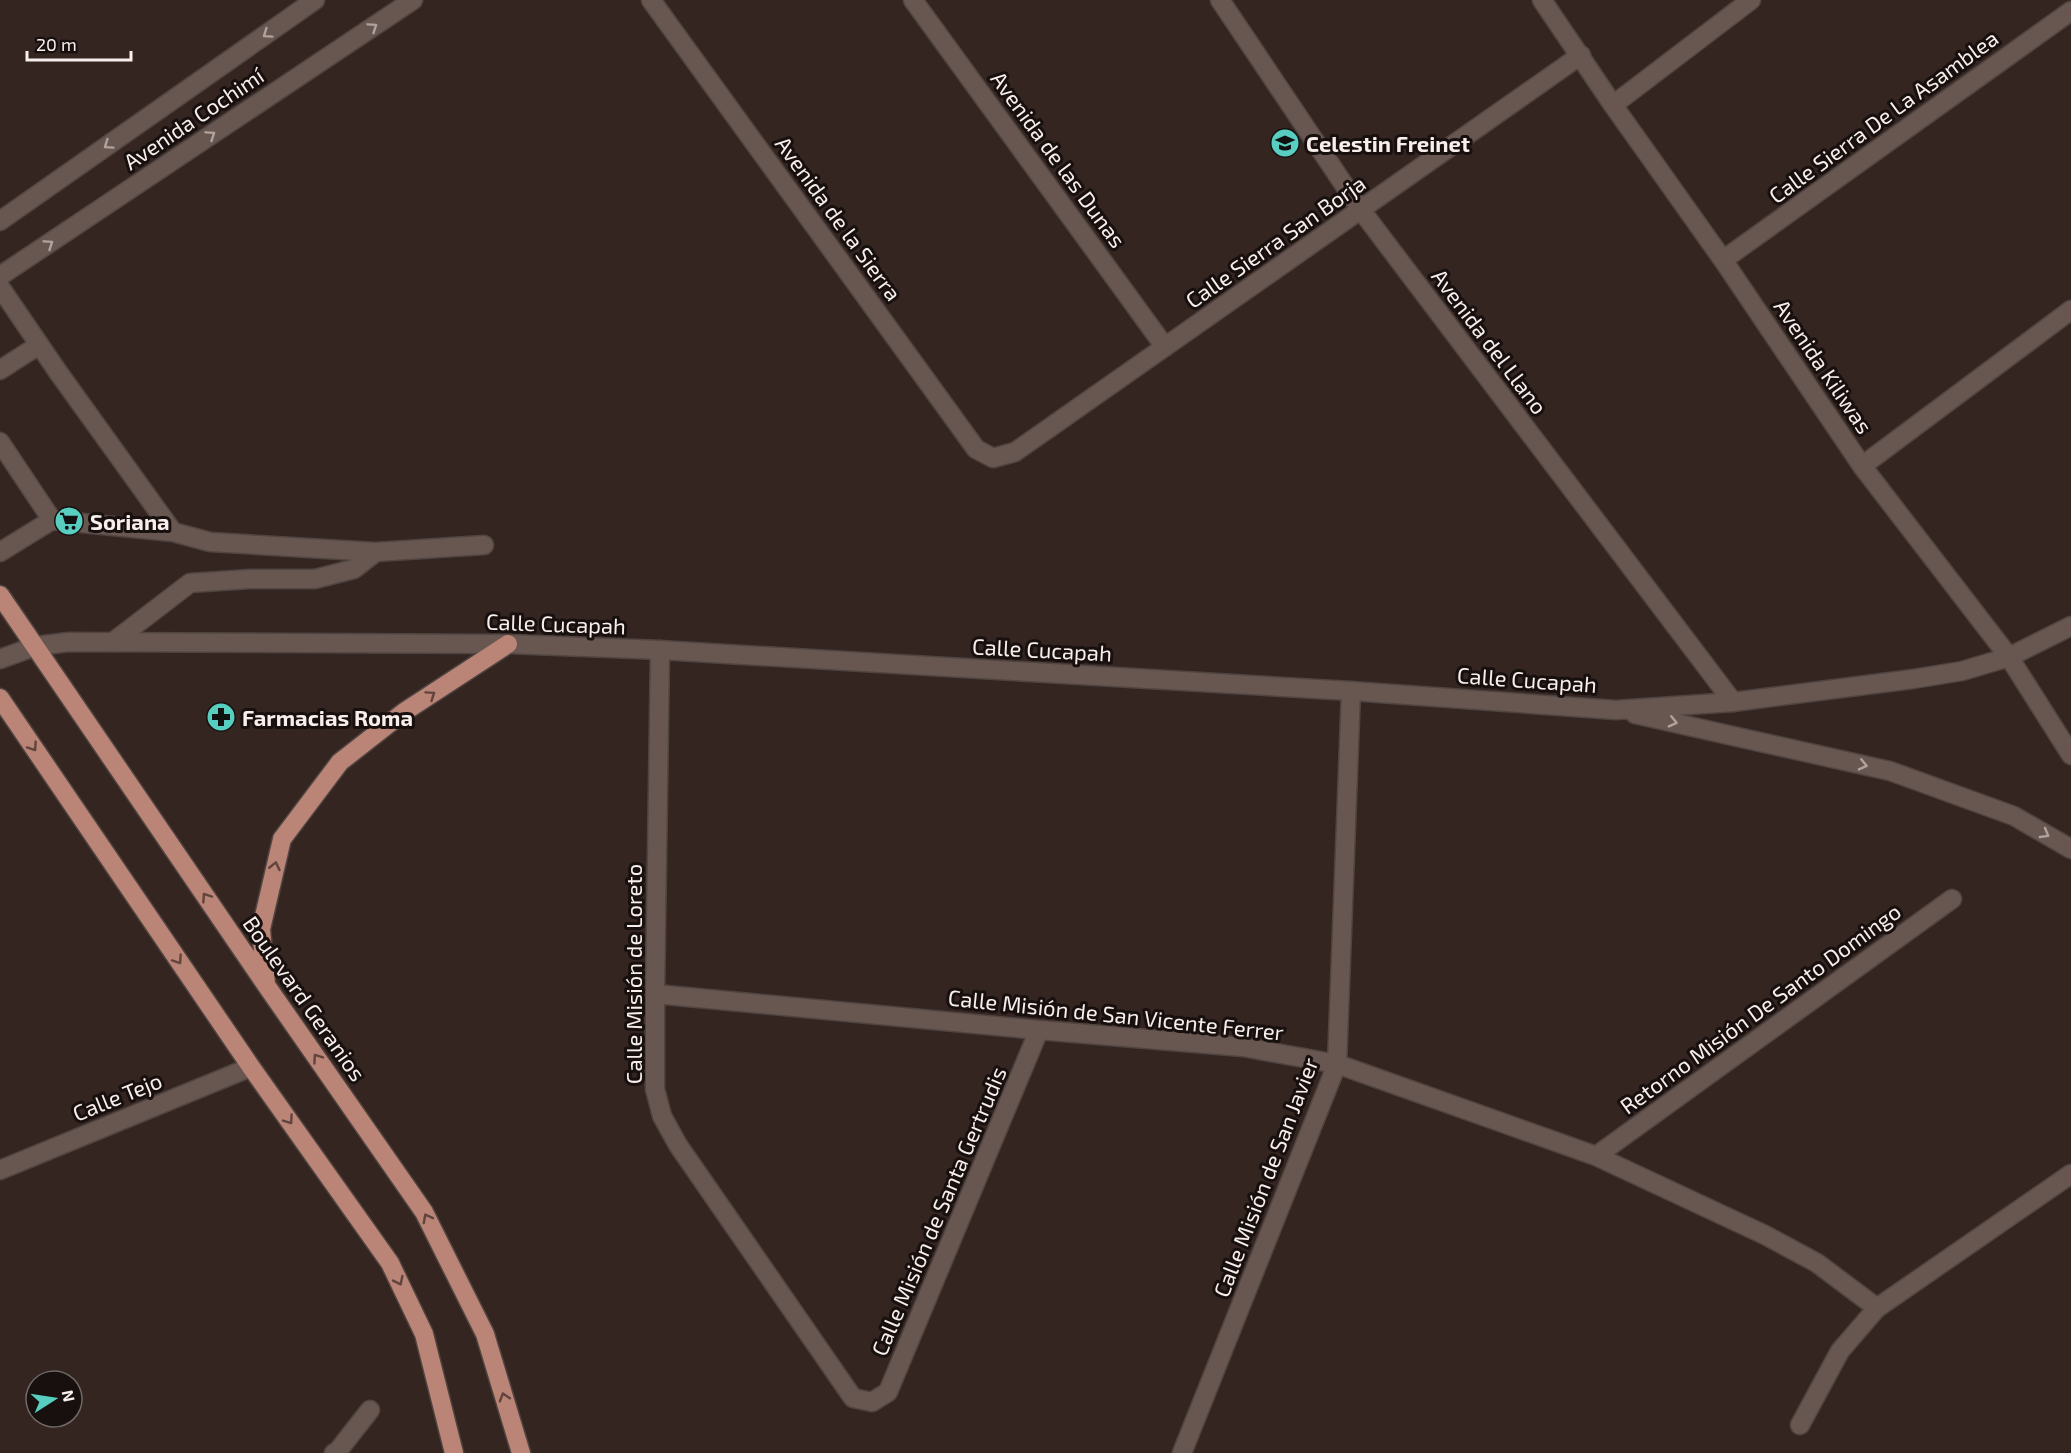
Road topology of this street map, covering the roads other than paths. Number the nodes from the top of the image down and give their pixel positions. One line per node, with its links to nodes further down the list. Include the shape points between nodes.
1 (315, 0): 12 (street, Avenida Cochimí, one-way to 12)
2 (412, 0): 14 (street, Avenida Cochimí, one-way to 2)
3 (651, 0): 21 (street, Avenida de la Sierra, via 976,448)
4 (913, 0): 18 (street, Avenida de las Dunas)
5 (1220, 0): 11 (street, Avenida del Llano)
6 (1542, 0): 9 (street, Avenida Kiliwas)
7 (1751, 0): 10 (street)
8 (2071, 11): 13 (street, Calle Sierra De La Asamblea)
9 (1581, 55): 10 (street, Avenida Kiliwas); 11 (street, Calle Sierra San Borja)
10 (1613, 105): 13 (street, Avenida Kiliwas)
11 (1361, 210): 18 (street, Calle Sierra San Borja); 38 (street, Avenida del Llano)
12 (0, 221)
13 (1723, 260): 22 (street, Avenida Kiliwas)
14 (0, 276)
15 (0, 287): 17 (street)
16 (2071, 309): 22 (street)
17 (39, 345): 19 (street); 24 (street)
18 (1166, 347): 21 (street, Calle Sierra San Borja, via 1015,452)
19 (0, 370)
20 (0, 442): 23 (street)
21 (993, 458)
22 (1862, 466): 34 (street, Avenida Kiliwas)
23 (52, 520): 24 (street); 26 (street)
24 (173, 532): 27 (street, via 210,542)
25 (484, 545): 27 (street)
26 (0, 552)
27 (376, 552): 30 (street, via 354,569 315,579 190,583)
28 (0, 595): 32 (main road, Boulevard Geranios)
29 (2071, 626): 34 (street, Calle Cucapah)
30 (113, 642): 31 (street, Calle Cucapah); 32 (street, Calle Cucapah)
31 (508, 644): 33 (street, Calle Cucapah); 43 (main road, one-way to 31, via 261,929 282,839 340,762 404,712)
32 (36, 646): 35 (street, Calle Cucapah); 43 (main road, Boulevard Geranios, one-way to 32)
33 (660, 650): 36 (street, Calle Cucapah); 44 (street, Calle Misión de Loreto)
34 (2009, 657): 38 (street, Calle Cucapah, via 1913,680); 40 (street, Avenida Kiliwas)
35 (0, 659)
36 (1351, 692): 39 (street, Calle Cucapah); 46 (street, Calle Misión de San Javier)
37 (0, 698): 47 (main road, one-way to 47)
38 (1733, 702): 39 (street, Calle Cucapah)
39 (1616, 710): 41 (street, one-way to 41, via 1890,771 2014,816)
40 (2071, 755)
41 (2071, 849)
42 (1952, 899): 48 (street, Retorno Misión De Santo Domingo)
43 (266, 986): 57 (main road, Boulevard Geranios, one-way to 43, via 484,1334 424,1212)
44 (655, 994): 45 (street, Calle Misión de San Vicente Ferrer); 52 (street, Calle Misión de Loreto, via 655,1089 662,1116 854,1398)
45 (1039, 1030): 46 (street, Calle Misión de San Vicente Ferrer, via 1243,1047); 52 (street, Calle Misión de Santa Gertrudis, via 888,1392)
46 (1336, 1064): 48 (street, Calle Misión de San Vicente Ferrer); 58 (street, Calle Misión de San Javier)
47 (251, 1066): 49 (street, Calle Tejo); 56 (main road, one-way to 56, via 390,1263 424,1334)
48 (1596, 1156): 51 (street, Calle Misión de San Vicente Ferrer, via 1817,1263)
49 (0, 1170)
50 (2071, 1174): 51 (street)
51 (1877, 1308): 54 (street, via 1840,1351)
52 (872, 1402)
53 (370, 1410): 55 (street)
54 (1800, 1425)
55 (334, 1453)
56 (454, 1453)
57 (521, 1453)
58 (1182, 1453)

